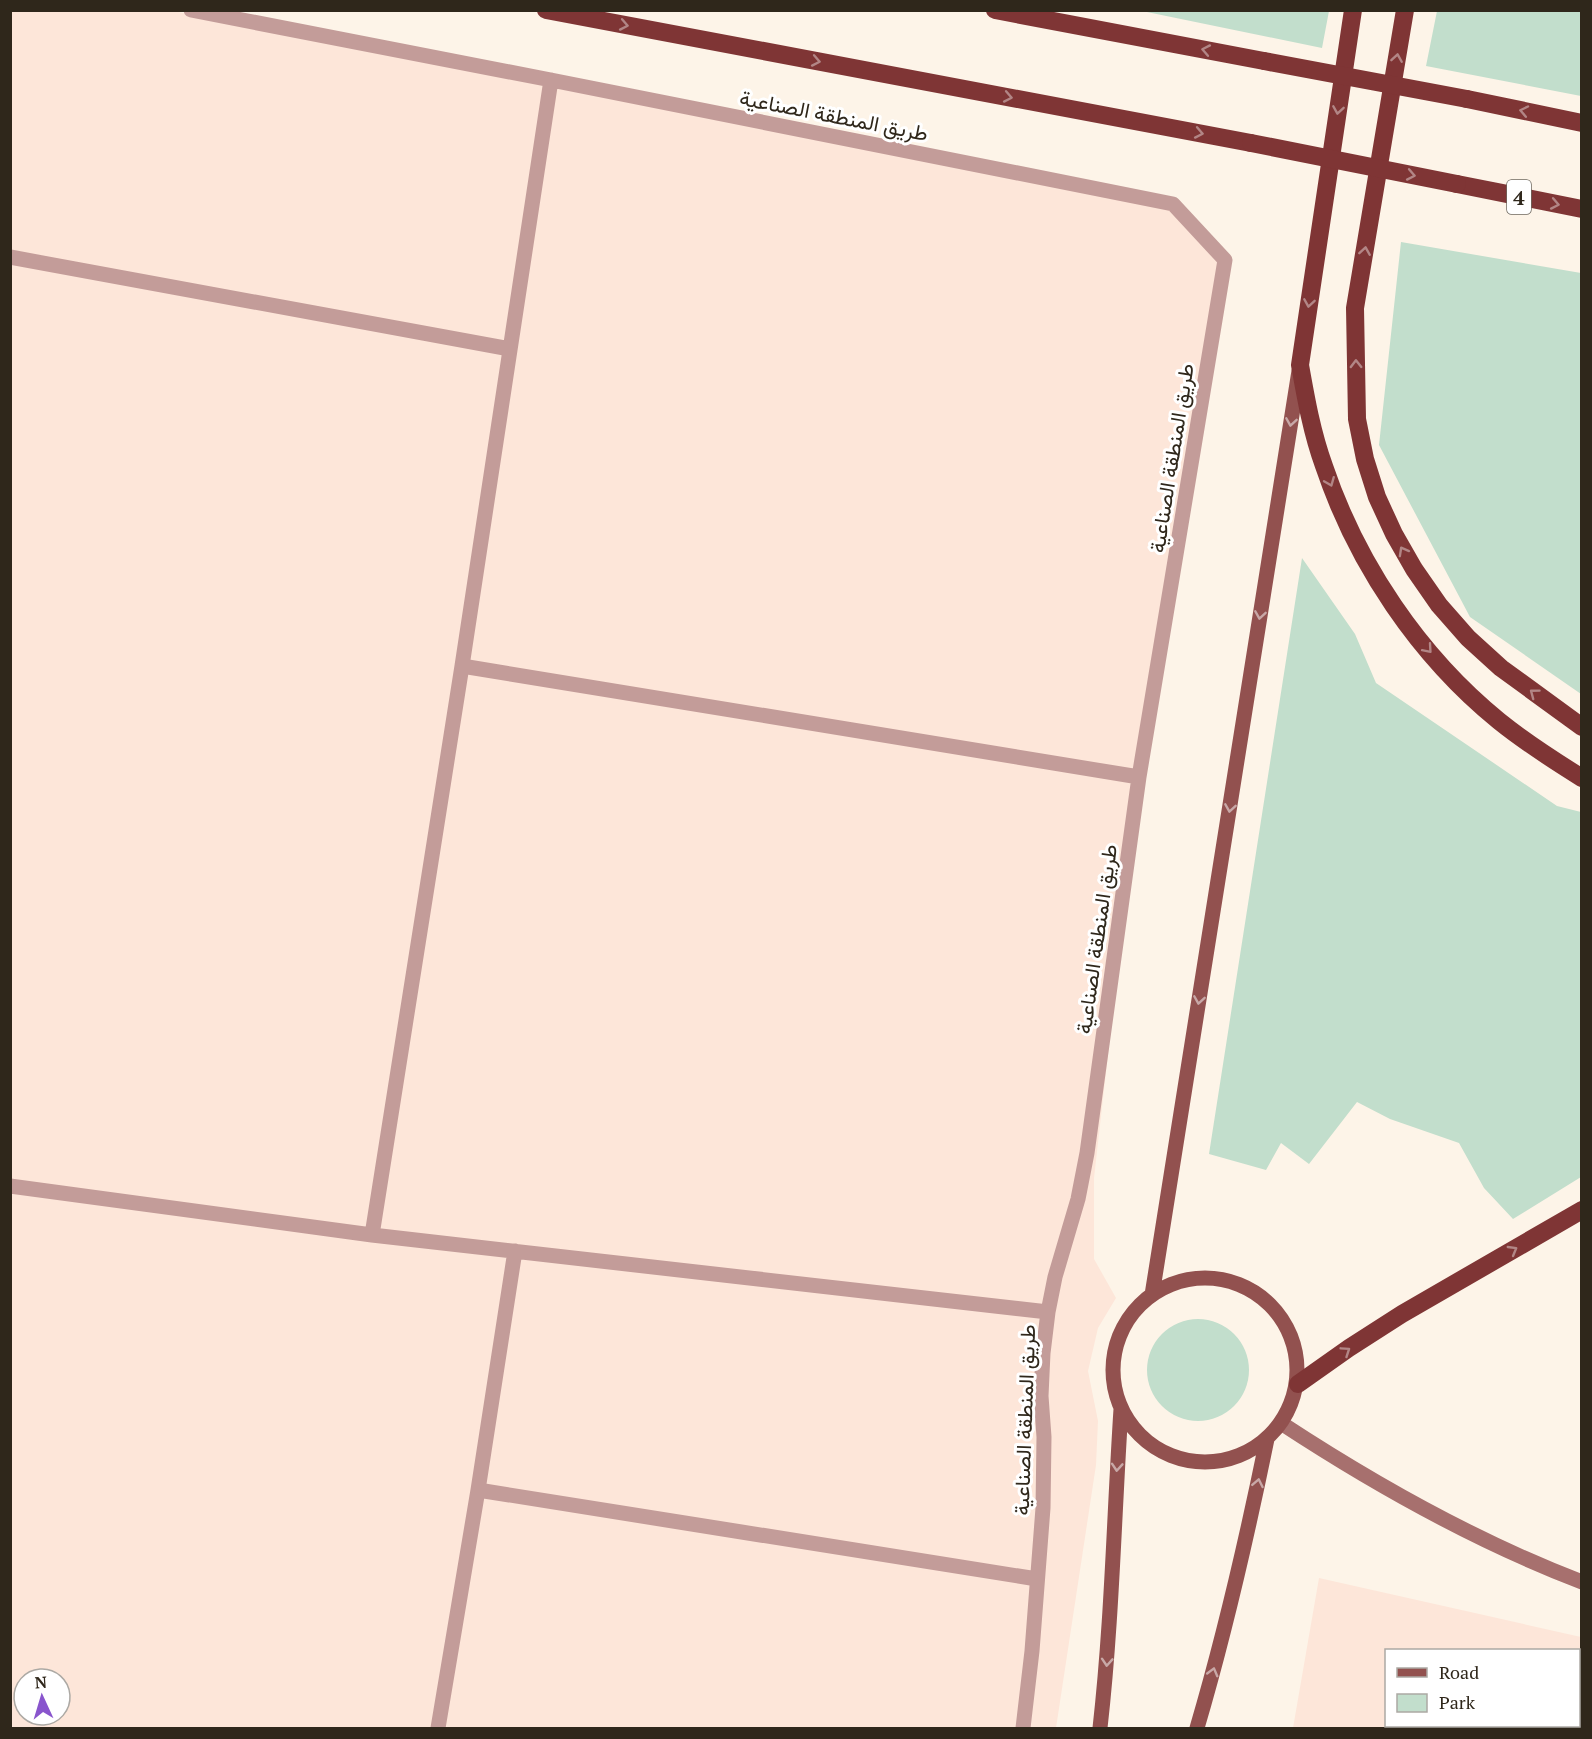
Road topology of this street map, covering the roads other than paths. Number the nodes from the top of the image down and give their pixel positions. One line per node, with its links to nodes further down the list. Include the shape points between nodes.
1 (191, 10): 6 (street, طريق المنطقة الصناعية)
2 (546, 10): 8 (highway, 4, one-way to 8, bridge)
3 (995, 10): 7 (highway, one-way to 3, bridge)
4 (1353, 10): 11 (highway, one-way to 11)
5 (1405, 10): 13 (highway, one-way to 5, via 1501,668 1439,605 1394,534 1365,459 1357,419 1355,308)
6 (551, 80): 10 (street); 14 (street, طريق المنطقة الصناعية, via 1173,204 1224,260)
7 (1581, 123)
8 (1581, 209)
9 (10, 257): 10 (street)
10 (510, 349): 12 (street)
11 (1300, 365): 15 (highway, one-way to 15, via 1309,416 1343,515 1394,606 1460,686 1499,721); 20 (main road, one-way to 20)
12 (462, 666): 14 (street); 18 (street)
13 (1581, 727)
14 (1139, 777): 21 (street, طريق المنطقة الصناعية, via 1087,1153)
15 (1581, 778)
16 (10, 1186): 18 (street)
17 (1581, 1209): 22 (highway, one-way to 17, via 1402,1314)
18 (372, 1234): 19 (street)
19 (515, 1251): 21 (street); 26 (street)
20 (1152, 1294): 22 (main road, via 1171,1284 1214,1278 1254,1292 1284,1322 1298,1362); 23 (main road, via 1136,1308 1116,1346 1114,1389)
21 (1048, 1312): 27 (street, طريق المنطقة الصناعية, via 1042,1364 1043,1508)
22 (1298, 1384): 24 (main road)
23 (1121, 1409): 25 (main road, via 1132,1428 1148,1442 1187,1461 1229,1459 1249,1452); 31 (main road, one-way to 31, via 1112,1594)
24 (1281, 1423): 25 (main road); 28 (street, via 1465,1532)
25 (1267, 1439): 32 (main road, one-way to 25, via 1227,1623)
26 (478, 1490): 27 (street); 29 (street)
27 (1037, 1579): 30 (street, طريق المنطقة الصناعية)
28 (1581, 1582)
29 (438, 1728)
30 (1023, 1728)
31 (1100, 1728)
32 (1197, 1728)

